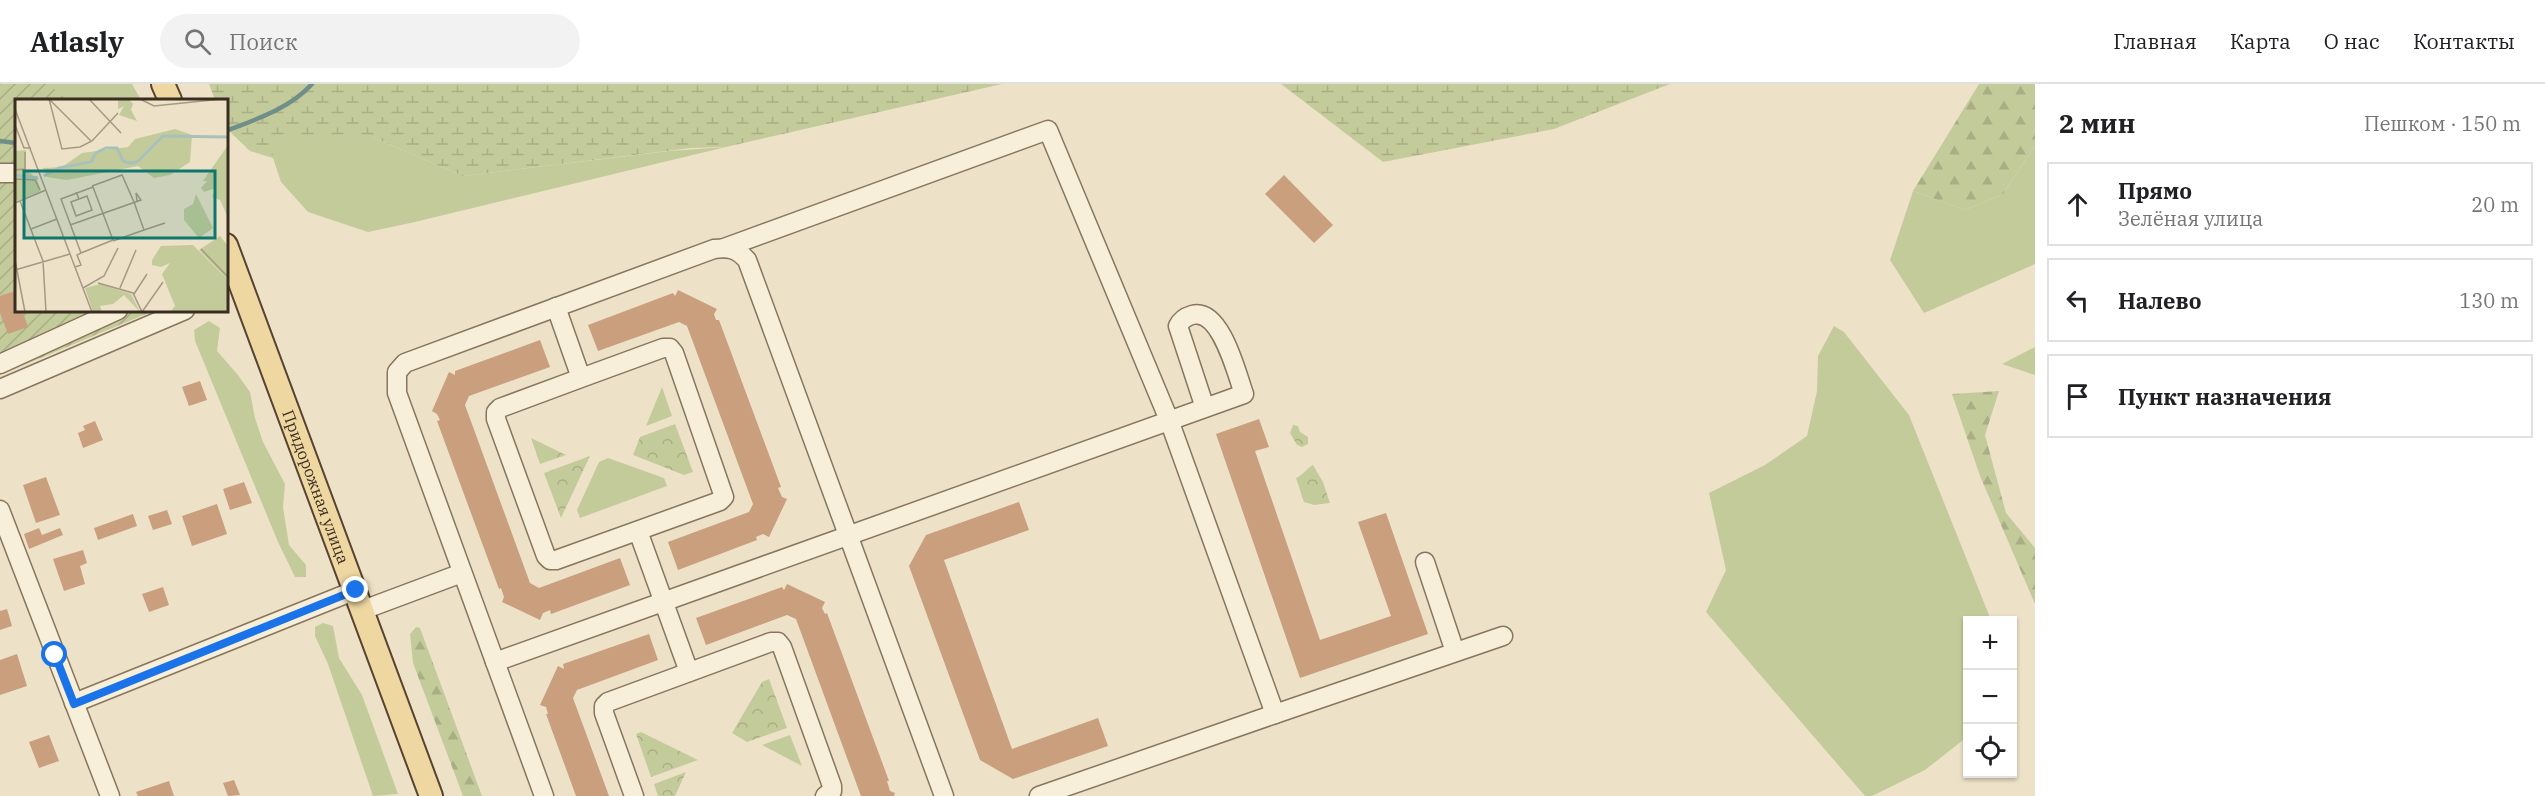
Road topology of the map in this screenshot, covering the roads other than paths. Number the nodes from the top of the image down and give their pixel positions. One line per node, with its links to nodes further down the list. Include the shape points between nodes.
1 (164, 84): 2 (main road)
2 (170, 99)
3 (724, 248): 6 (street); 13 (street, via 1048,130); 16 (street, via 738,250 747,260)
4 (229, 256): 5 (main road, Придорожная улица)
5 (235, 290): 19 (main road, Придорожная улица)
6 (556, 307): 10 (street); 18 (street, via 405,363 397,372 396,393)
7 (114, 312): 9 (street)
8 (181, 312): 11 (street)
9 (0, 364)
10 (581, 378): 15 (street, via 496,412 546,556 556,560); 15 (street, via 663,348 674,353 724,497)
11 (0, 389)
12 (1205, 408): 12 (street, via 1244,394 1224,337 1204,316 1194,314 1180,321 1179,333); 13 (street)
13 (1170, 420): 16 (street); 26 (street)
14 (0, 510): 25 (street)
15 (638, 531): 20 (street)
16 (848, 534): 20 (street); 32 (street)
17 (1425, 562): 22 (street)
18 (462, 573): 19 (street); 23 (street)
19 (360, 600): 25 (street); 28 (main road, Придорожная улица)
20 (663, 601): 23 (street); 24 (street)
21 (1503, 636): 22 (street)
22 (1455, 652): 26 (street)
23 (495, 662): 29 (street)
24 (689, 672): 30 (street, via 604,706); 31 (street, via 778,642 832,786)
25 (74, 704): 27 (street)
26 (1275, 714): 33 (street)
27 (110, 796)
28 (431, 796)
29 (544, 796)
30 (634, 796)
31 (825, 796)
32 (944, 796)
33 (1039, 796)

